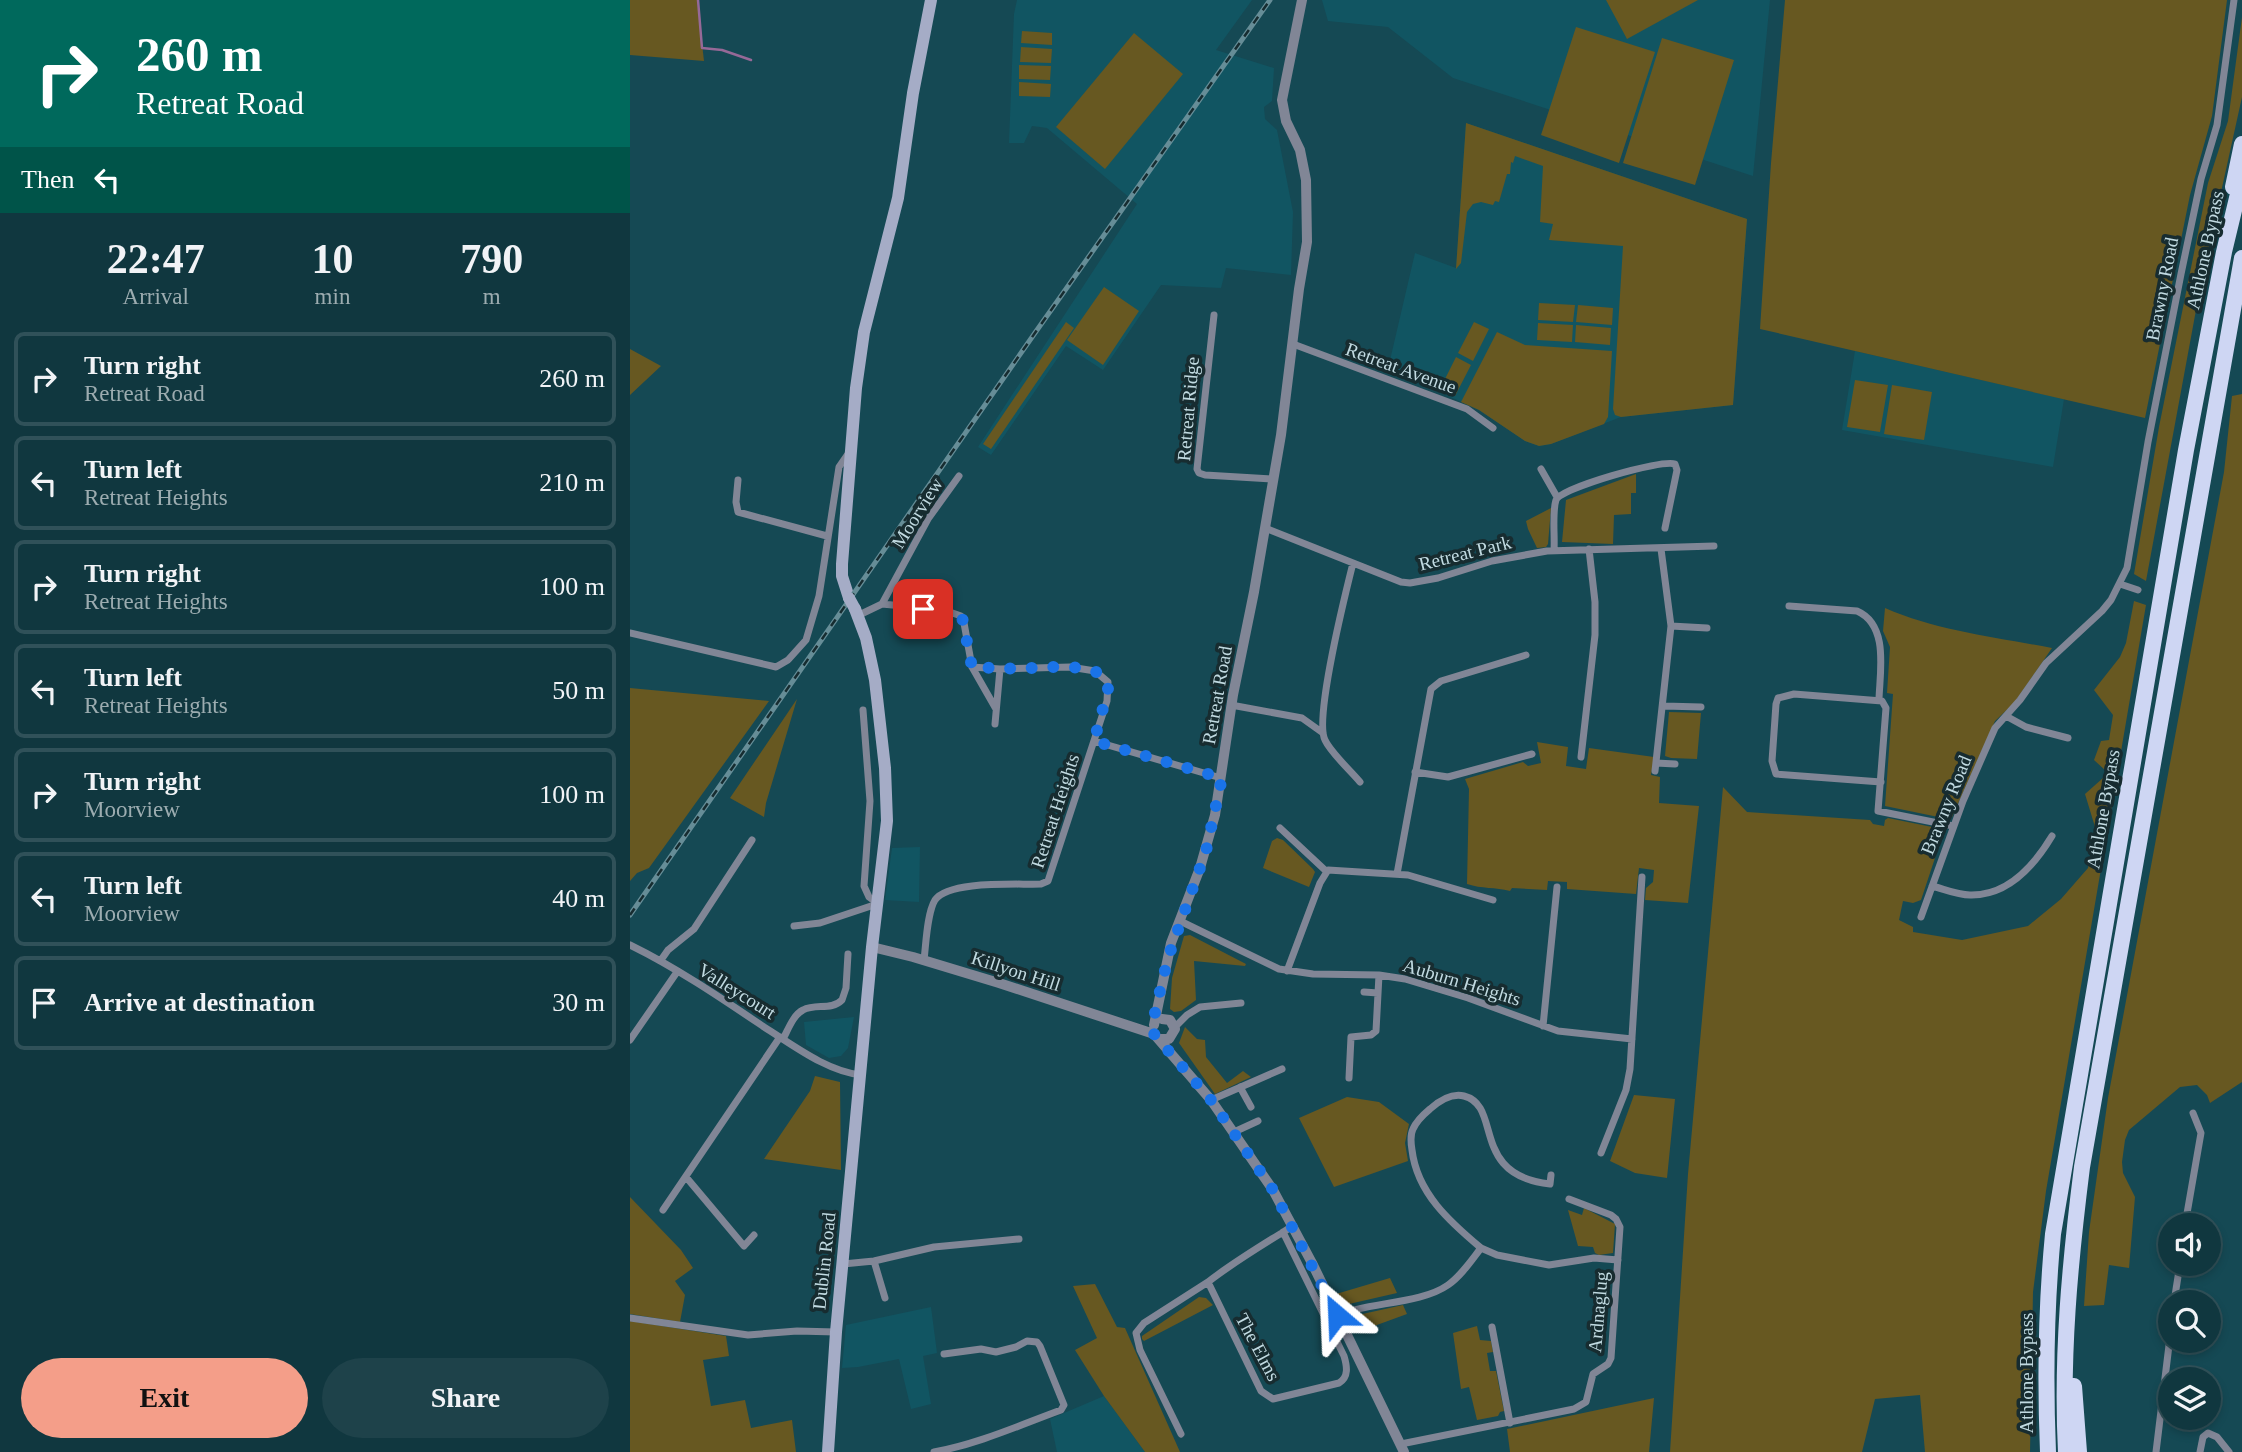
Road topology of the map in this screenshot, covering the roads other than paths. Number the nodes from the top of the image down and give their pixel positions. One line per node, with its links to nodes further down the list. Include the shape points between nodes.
1 (931, 0): 11 (main road, Dublin Road, via 898,198 864,332)
2 (1302, 0): 9 (street, Retreat Road, via 1282,100 1300,150 1308,207)
3 (2234, 0): 25 (street, Brawny Road, via 2217,125 2198,192 2130,554)
4 (2242, 144): 6 (highway)
5 (2242, 177): 6 (highway, Athlone Bypass)
6 (2224, 252): 109 (highway, Athlone Bypass, via 2074,1102)
7 (2242, 258): 94 (highway, Athlone Bypass)
8 (1214, 315): 14 (street, Retreat Ridge, via 1197,469 1205,475)
9 (1293, 344): 10 (street, Retreat Avenue, via 1467,409); 14 (street, Retreat Road, via 1285,436)
10 (1493, 428)
11 (851, 450): 19 (street, via 839,467); 29 (main road, Dublin Road, via 842,576)
12 (1541, 469): 16 (street)
13 (958, 476): 27 (street, Moorview, via 928,519)
14 (1272, 479): 17 (street, Retreat Road)
15 (738, 480): 19 (street, via 738,512)
16 (1557, 497): 18 (street, via 1671,462 1678,470); 23 (street)
17 (1265, 528): 24 (street, Retreat Park); 37 (street, Retreat Road)
18 (1665, 528)
19 (827, 536): 32 (street, via 819,596 806,640 776,667)
20 (1714, 547): 22 (street, Retreat Park)
21 (1588, 549): 22 (street, Retreat Park); 23 (street, Retreat Park); 48 (street, via 1596,620)
22 (1661, 549): 30 (street)
23 (1555, 550): 24 (street, Retreat Park, via 1498,559 1410,583)
24 (1353, 563): 44 (street, via 1331,660)
25 (2120, 584): 26 (street); 42 (street, Brawny Road, via 2102,611 2042,668)
26 (2138, 590)
27 (882, 604): 29 (street); 34 (street, via 961,616)
28 (1788, 606): 36 (street, via 1863,614 1881,648)
29 (854, 608): 66 (main road, Dublin Road, via 873,664 887,797)
30 (1671, 626): 31 (street); 38 (street)
31 (1707, 628)
32 (630, 633)
33 (1527, 655): 50 (street, via 1433,685)
34 (972, 667): 35 (street, Retreat Heights); 40 (street)
35 (1000, 669): 40 (street); 46 (street, Retreat Heights, via 1070,667 1102,676 1108,690)
36 (1879, 699): 53 (street, via 1885,708); 53 (street, via 1780,697 1772,761 1779,775)
37 (1231, 705): 44 (street, via 1303,718); 51 (street, Retreat Road)
38 (1664, 706): 39 (street); 49 (street, via 1656,767)
39 (1701, 707)
40 (996, 709): 43 (street)
41 (863, 710): 66 (street, via 870,801 864,886)
42 (2006, 716): 45 (street, via 2026,727); 56 (street, Brawny Road, via 1991,736)
43 (995, 724)
44 (1323, 733): 52 (street)
45 (2068, 738)
46 (1094, 741): 51 (street, Retreat Heights); 74 (street, Retreat Heights, via 1048,881 943,892 934,902)
47 (1532, 754): 50 (street, via 1448,777)
48 (1581, 757)
49 (1675, 764)
50 (1415, 772): 61 (street)
51 (1222, 778): 68 (street, Retreat Road, via 1206,851)
52 (1360, 782)
53 (1881, 782): 54 (street)
54 (1878, 811): 55 (street); 56 (street)
55 (1877, 820)
56 (1953, 826): 63 (street, Brawny Road)
57 (1280, 828): 60 (street)
58 (2052, 836): 63 (street, via 2032,867 2001,889 1971,895)
59 (752, 839): 73 (street, via 694,929)
60 (1326, 871): 61 (street); 75 (street)
61 (1397, 874): 65 (street)
62 (1642, 877): 84 (street)
63 (1931, 886): 67 (street, Brawny Road)
64 (1557, 887): 81 (street, Auburn Heights)
65 (1493, 900)
66 (877, 904): 69 (street, via 810,926); 71 (main road, Dublin Road)
67 (1921, 917)
68 (1180, 920): 75 (street, Auburn Heights); 82 (street, Retreat Road, via 1160,997)
69 (794, 926)
70 (630, 945): 73 (street)
71 (872, 947): 74 (street, Killyon Hill); 87 (main road, Dublin Road)
72 (848, 954): 83 (street, via 842,1000 801,1011)
73 (661, 960): 76 (street)
74 (924, 960): 82 (street, Killyon Hill)
75 (1287, 971): 77 (street, Auburn Heights)
76 (677, 972): 83 (street, Valleycourt); 85 (street, Valleycourt)
77 (1379, 975): 79 (street); 81 (street, Auburn Heights, via 1441,989)
78 (1364, 992): 79 (street)
79 (1378, 993): 88 (street, via 1376,1031 1351,1037)
80 (1241, 1003): 82 (street, via 1203,1006)
81 (1543, 1026): 84 (street, Auburn Heights)
82 (1160, 1029): 90 (street, via 1180,1063)
83 (782, 1038): 87 (street, Valleycourt, via 836,1069); 96 (street, Valleycourt)
84 (1632, 1039): 93 (street, via 1628,1080)
85 (630, 1040)
86 (1282, 1069): 89 (street)
87 (861, 1074): 106 (main road, Dublin Road)
88 (1349, 1078)
89 (1240, 1087): 90 (street); 92 (street, via 1256,1117)
90 (1211, 1100): 92 (street)
91 (2193, 1113): 99 (street, via 2201,1133)
92 (1234, 1132): 100 (street, via 1273,1190)
93 (1601, 1153)
94 (2082, 1167): 123 (highway, Athlone Bypass, via 2068,1277); 124 (highway, via 2073,1308)
95 (1550, 1175): 103 (street, via 1550,1184 1507,1168 1495,1152 1481,1109 1468,1097 1444,1099 1427,1112 1411,1136 1419,1179 1438,1207)
96 (686, 1177): 98 (street, Valleycourt); 101 (street, via 744,1246)
97 (1569, 1199): 104 (street, Ardnaglug, via 1616,1219)
98 (663, 1210)
99 (2187, 1213)
100 (1288, 1229): 107 (street); 107 (street, The Elms, via 1344,1356 1347,1370 1342,1382 1279,1399 1268,1397); 110 (street)
101 (754, 1235)
102 (1019, 1239): 105 (street, via 934,1247)
103 (1481, 1248): 104 (street, Ardnaglug, via 1549,1265 1582,1259); 110 (street, via 1455,1279 1436,1292)
104 (1618, 1260): 116 (street, Ardnaglug, via 1610,1362 1593,1374 1586,1402 1574,1409)
105 (874, 1261): 106 (street); 108 (street)
106 (844, 1264): 113 (main road, Dublin Road)
107 (1208, 1282): 117 (street, via 1144,1323 1136,1333)
108 (885, 1298)
109 (2046, 1302): 121 (highway, via 2040,1342); 122 (highway, Athlone Bypass)
110 (1337, 1315): 118 (street)
111 (630, 1318): 113 (street, via 748,1335)
112 (1492, 1327): 116 (street)
113 (836, 1332): 119 (main road, Dublin Road)
114 (2168, 1353): 125 (street)
115 (944, 1354): 120 (street, via 981,1349 996,1352 1037,1342 1064,1407 983,1439)
116 (1510, 1423): 118 (street, Ardnaglug)
117 (1181, 1434)
118 (1402, 1448)
119 (828, 1452)
120 (934, 1452)
121 (2039, 1452)
122 (2048, 1452)
123 (2066, 1452)
124 (2079, 1452)
125 (2156, 1452)
126 (2200, 1452): 127 (street, via 2208,1433)
127 (2229, 1452)

